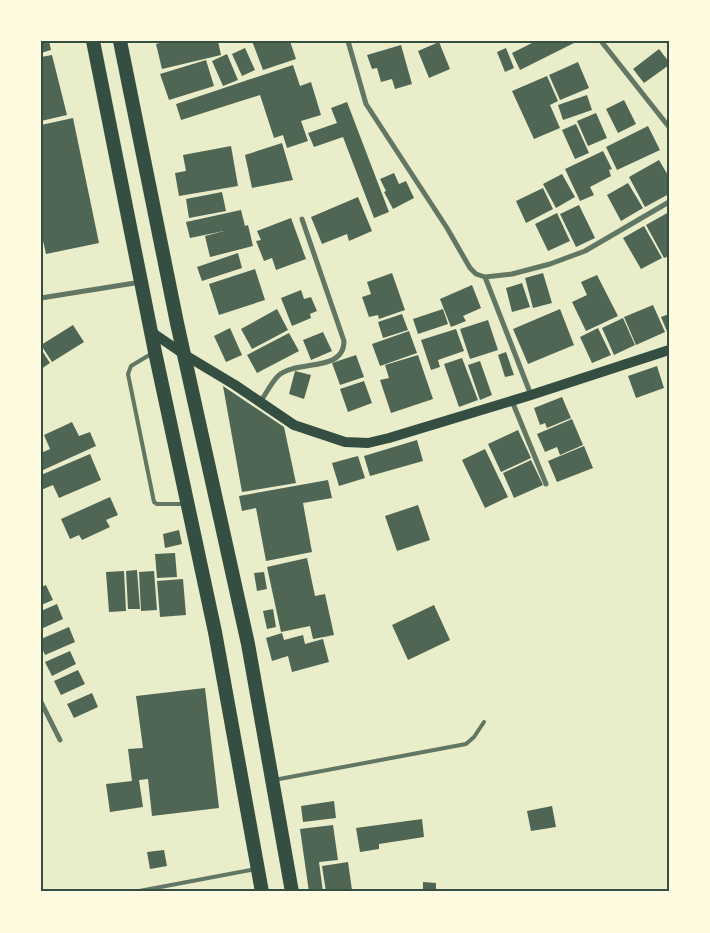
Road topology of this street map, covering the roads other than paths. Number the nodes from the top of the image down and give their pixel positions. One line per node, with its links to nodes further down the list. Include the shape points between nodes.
1 (93, 41): 9 (highway)
2 (120, 41): 14 (highway)
3 (348, 41): 8 (street, via 366,104 470,268)
4 (601, 41): 5 (street)
5 (669, 127)
6 (669, 202): 8 (street, via 585,251 512,274)
7 (302, 219): 17 (street, via 342,333 344,349 339,358 296,367 279,376)
8 (485, 277): 15 (street)
9 (141, 282): 10 (street); 11 (highway)
10 (41, 298)
11 (150, 331): 13 (highway); 14 (main road)
12 (669, 350): 15 (main road)
13 (155, 352): 19 (highway); 19 (lane, via 131,366 128,374 154,502)
14 (185, 355): 17 (main road); 23 (highway, via 248,644)
15 (531, 395): 16 (main road)
16 (512, 401): 17 (main road, via 368,443 346,442 294,425); 18 (street)
17 (260, 402)
18 (546, 484)
19 (188, 504): 24 (highway)
20 (41, 702): 22 (street)
21 (484, 722): 23 (lane, via 466,744)
22 (60, 740)
23 (272, 780): 27 (highway)
24 (258, 869): 25 (lane); 26 (highway)
25 (134, 892)
26 (262, 892)
27 (292, 892)

